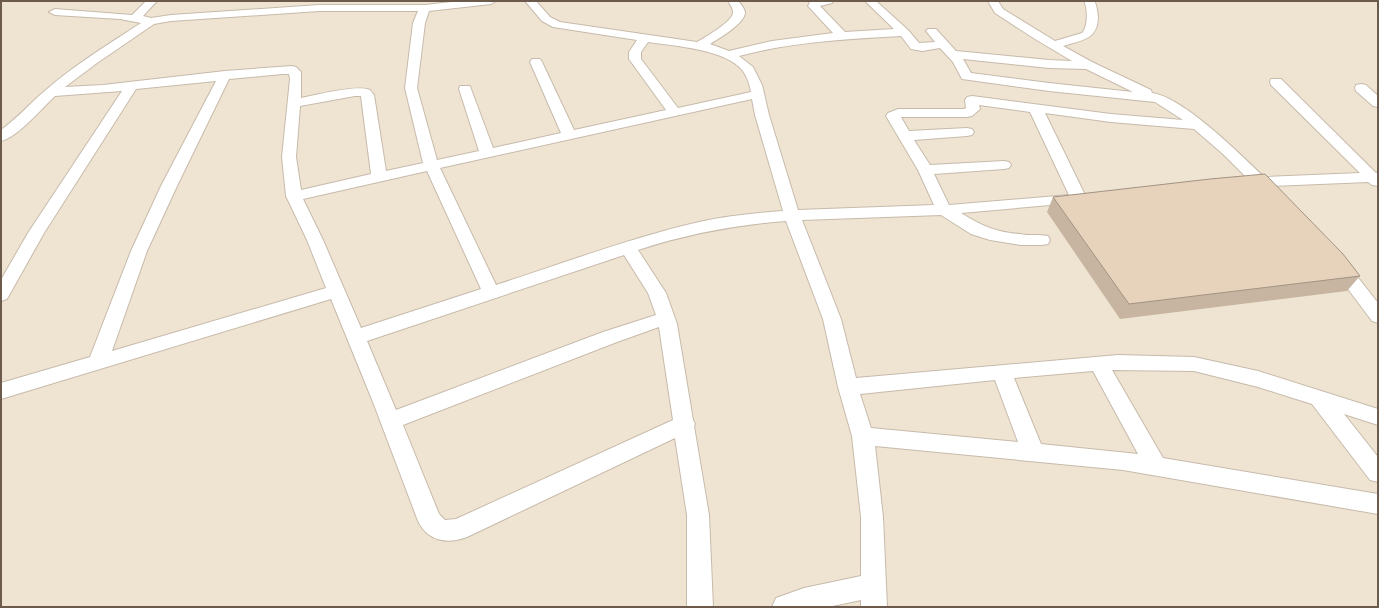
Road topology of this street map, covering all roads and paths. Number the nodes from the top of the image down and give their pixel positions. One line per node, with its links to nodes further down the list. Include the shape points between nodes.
1 (152, 1): 14 (street)
2 (268, 1): 13 (street)
3 (491, 1): 11 (street)
4 (530, 1): 19 (street, via 546,19 557,26)
5 (733, 1): 20 (street, via 739,10 738,16 731,24)
6 (828, 1): 18 (street, via 818,2 814,6)
7 (870, 1): 17 (street)
8 (993, 1): 21 (street, via 999,11 1011,20)
9 (1090, 1): 21 (street, via 1090,31 1086,35)
10 (320, 4): 11 (street); 13 (street)
11 (425, 8): 47 (street, via 419,23 411,88)
12 (55, 12): 14 (street)
13 (258, 13): 15 (street)
14 (135, 18): 15 (street)
15 (150, 21): 33 (street)
16 (932, 31): 22 (street)
17 (904, 32): 18 (street); 22 (street, via 915,46)
18 (842, 36): 23 (street, via 778,43)
19 (644, 39): 20 (street); 40 (street, via 635,52 634,59)
20 (699, 46): 23 (street)
21 (1054, 46): 26 (street)
22 (948, 49): 25 (street); 30 (street, via 966,76)
23 (729, 55): 34 (street, via 749,70)
24 (536, 62): 43 (street)
25 (1049, 64): 26 (street); 30 (street)
26 (1088, 66): 35 (street)
27 (224, 75): 29 (street); 36 (street, via 292,70 296,72); 68 (street, via 140,251)
28 (1276, 82): 51 (street)
29 (132, 85): 33 (street); 64 (street, via 36,233)
30 (1049, 87): 35 (street); 39 (street)
31 (465, 88): 46 (street)
32 (1361, 88): 37 (street)
33 (51, 92): 45 (street, via 22,121)
34 (758, 94): 40 (street); 58 (street)
35 (1158, 98): 41 (street)
36 (293, 103): 50 (street, via 355,92 365,93); 53 (street, via 289,157)
37 (1378, 103)
38 (1035, 107): 39 (street); 44 (street, via 972,100 973,109 967,113 894,114 893,118); 56 (street)
39 (1056, 111): 41 (street)
40 (674, 112): 43 (street)
41 (1198, 125): 52 (street, via 1228,151)
42 (967, 132): 44 (street)
43 (570, 135): 46 (street)
44 (904, 136): 49 (street)
45 (1, 137)
46 (487, 152): 47 (street)
47 (431, 165): 50 (street); 63 (street)
48 (1004, 165): 49 (street)
49 (925, 170): 57 (street)
50 (379, 176): 53 (street)
51 (1376, 179): 52 (street)
52 (1252, 183): 55 (street)
53 (294, 196): 62 (street)
54 (1095, 198): 56 (street)
55 (1276, 198)
56 (1079, 199): 57 (street)
57 (944, 210): 58 (street); 59 (street, via 977,230 996,236)
58 (792, 215): 60 (street, via 700,227); 71 (street, via 832,319)
59 (1042, 240)
60 (628, 247): 63 (street); 66 (street, via 657,293)
61 (1328, 253): 65 (street)
62 (336, 291): 67 (street); 68 (street)
63 (491, 292): 67 (street)
64 (1, 295)
65 (1378, 316)
66 (666, 318): 75 (street); 76 (street)
67 (356, 337): 75 (street)
68 (98, 362): 72 (street)
69 (1099, 364): 70 (street); 73 (street, via 1194,364 1258,379); 79 (street)
70 (1002, 372): 71 (street); 78 (street)
71 (848, 387): 77 (street)
72 (1, 391)
73 (1319, 398): 74 (street); 80 (street)
74 (1378, 417)
75 (391, 421): 76 (street, via 430,521 437,528 446,531 459,529)
76 (685, 424): 83 (street, via 698,515)
77 (863, 436): 78 (street); 82 (street, via 872,518)
78 (1033, 452): 79 (street)
79 (1155, 465): 81 (street)
80 (1378, 473)
81 (1378, 504)
82 (874, 596): 84 (street, via 804,600)
83 (700, 607)
84 (785, 607)

